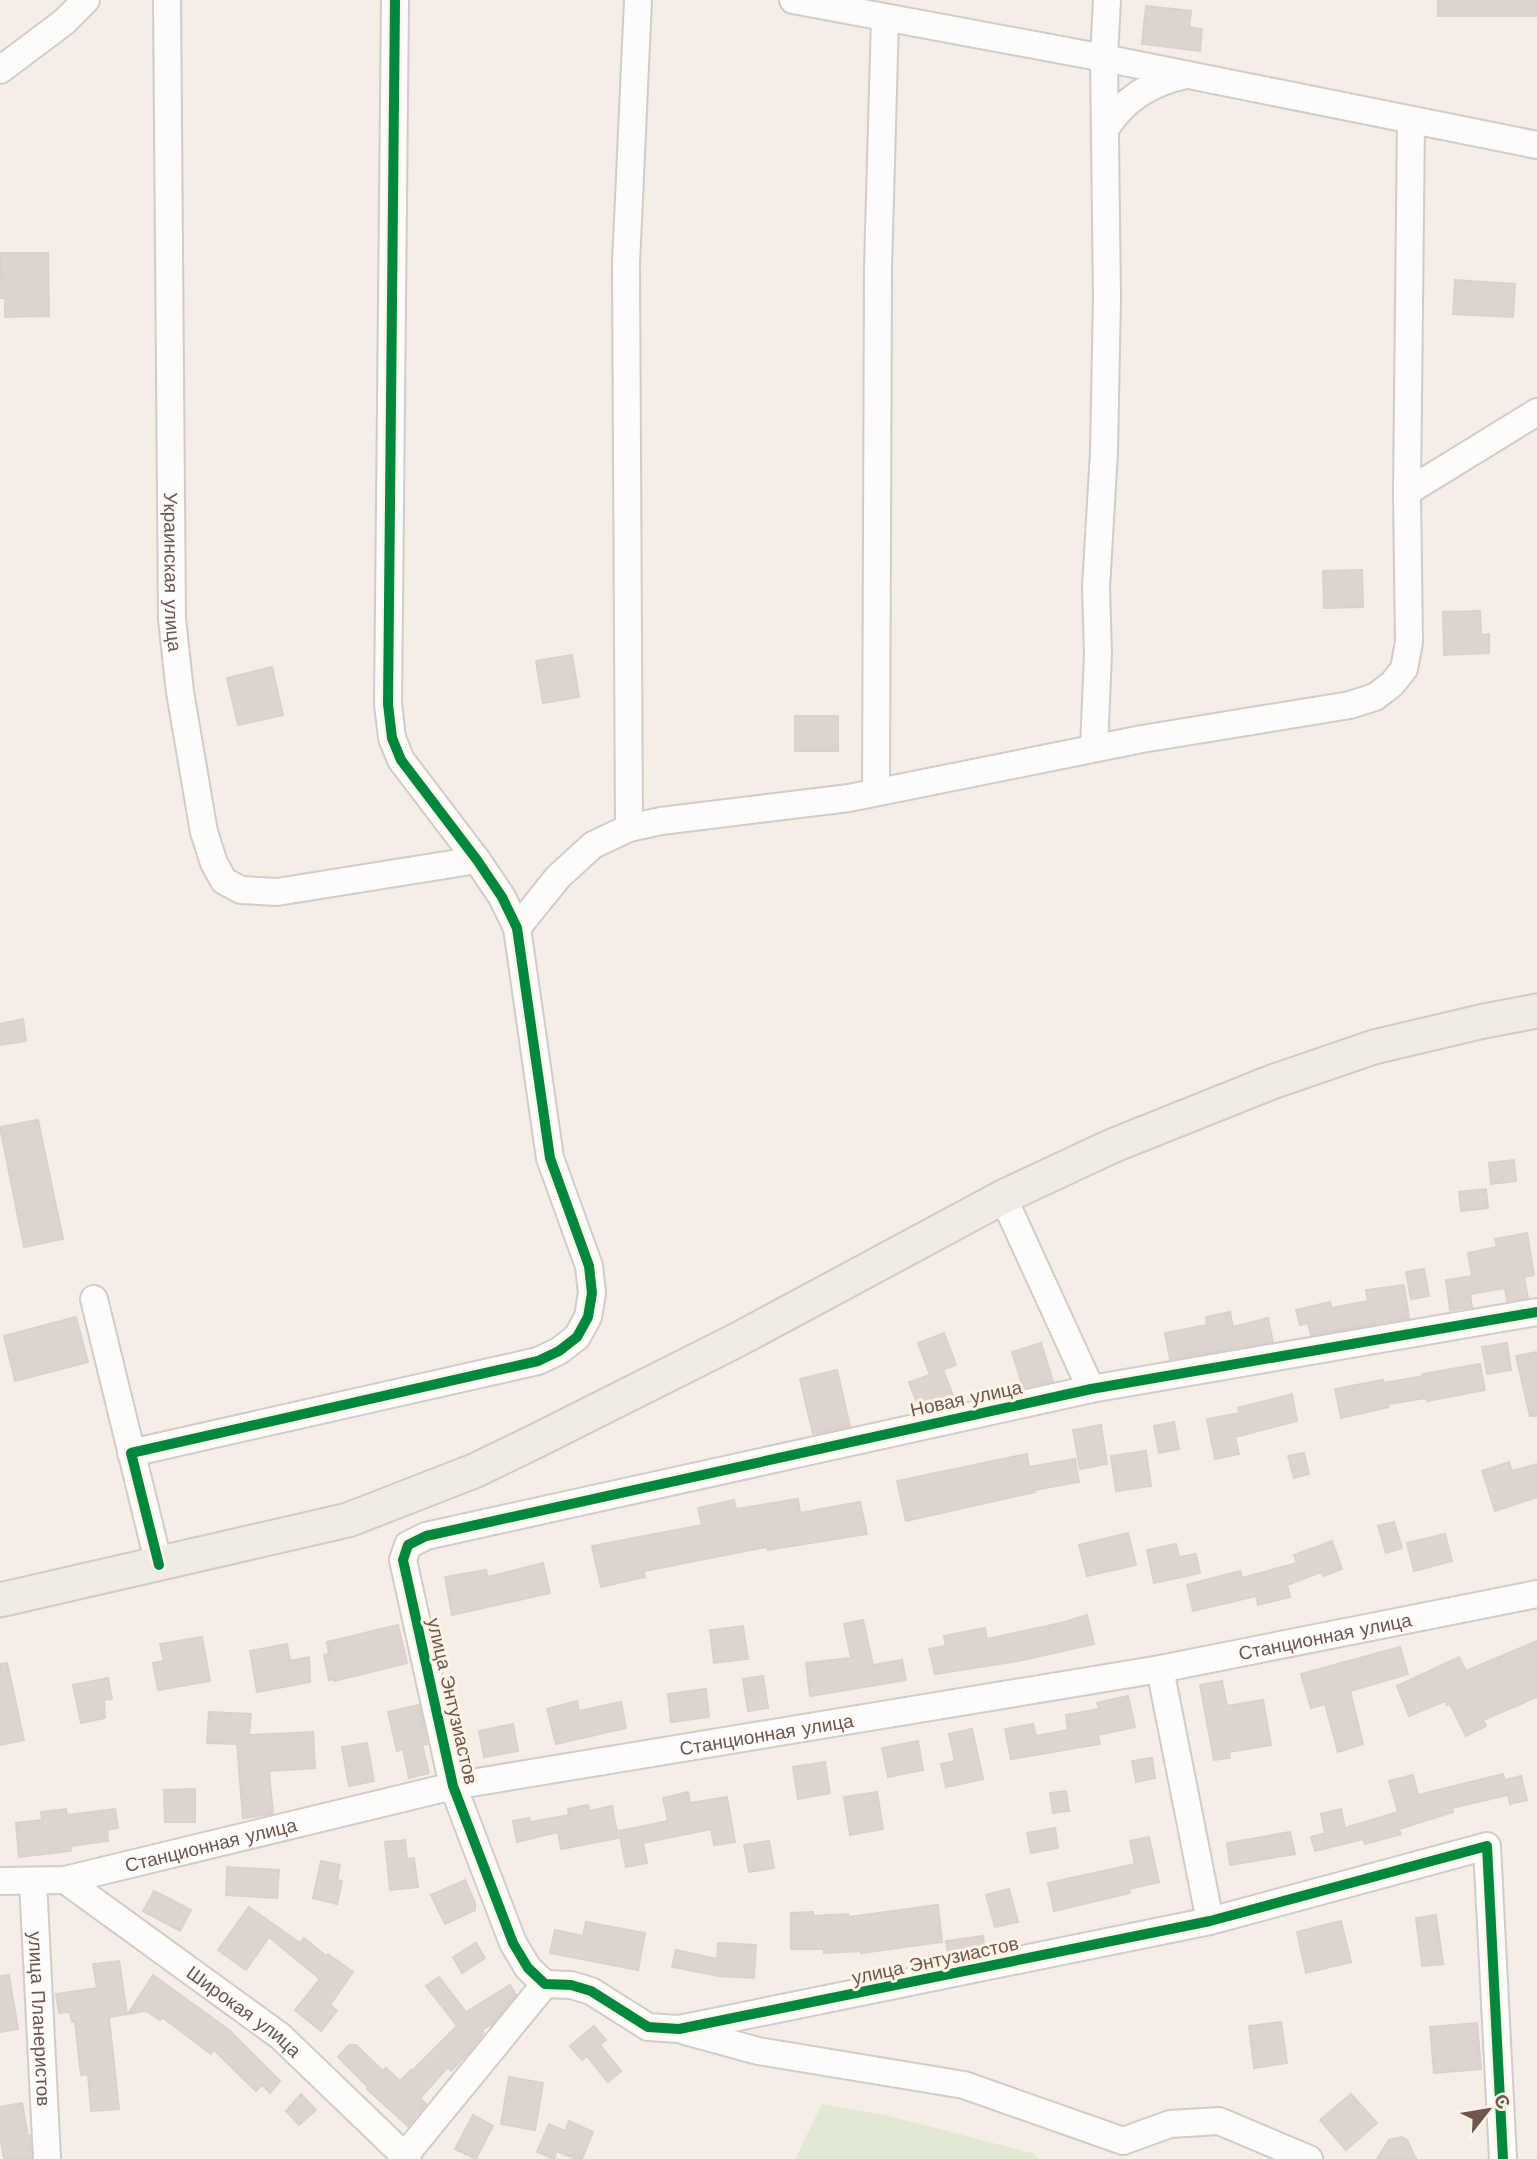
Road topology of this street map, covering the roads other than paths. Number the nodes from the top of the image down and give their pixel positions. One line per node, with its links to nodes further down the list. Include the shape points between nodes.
1 (86, 0): 9 (street)
2 (167, 0): 19 (street, Украинская улица, via 172,619 182,705 204,832 214,863 224,881 242,890 277,892)
3 (395, 0): 19 (street, via 388,704 392,738 401,760)
4 (638, 0): 18 (street, via 626,264)
5 (793, 0): 7 (street)
6 (1107, 0): 8 (street)
7 (885, 18): 8 (street); 17 (street, via 878,268)
8 (1104, 58): 10 (street); 12 (street)
9 (0, 70)
10 (1188, 75): 11 (street); 12 (street, via 1153,85 1130,99)
11 (1412, 121): 13 (street); 15 (street)
12 (1105, 128): 16 (street, via 1105,426)
13 (1537, 145)
14 (1537, 412): 15 (street)
15 (1407, 492): 16 (street, via 1409,642 1404,669 1392,684 1375,697 1350,705)
16 (1094, 748): 17 (street)
17 (876, 792): 18 (street)
18 (629, 828): 20 (street, via 593,845 558,877)
19 (477, 860): 20 (street)
20 (517, 928): 26 (street, via 550,1158 589,1266 592,1293 588,1317 577,1337 538,1361)
21 (1537, 1010): 22 (main road, via 1374,1047 1272,1082 1112,1146)
22 (1003, 1196): 25 (street); 28 (main road, via 739,1339 474,1471 348,1520)
23 (94, 1299): 26 (street)
24 (1537, 1312): 25 (street, Новая улица)
25 (1091, 1389): 27 (street, Новая улица, via 426,1536)
26 (131, 1453): 28 (street)
27 (408, 1545): 32 (street, улица Энтузиастов, via 403,1560)
28 (159, 1565): 30 (main road)
29 (1537, 1594): 31 (street, Станционная улица)
30 (0, 1600)
31 (1160, 1669): 32 (street, Станционная улица); 36 (street)
32 (453, 1786): 33 (street, Станционная улица); 37 (street, улица Энтузиастов, via 513,1942 528,1968)
33 (65, 1880): 35 (street, Станционная улица); 40 (street, Широкая улица, via 279,2036)
34 (0, 1881): 35 (street, Станционная улица)
35 (33, 1881): 41 (street, улица Планеристов)
36 (1210, 1921): 38 (street, улица Энтузиастов); 43 (street, улица Энтузиастов, via 1487,1846)
37 (545, 1984): 38 (street, улица Энтузиастов, via 591,1991 648,2027); 40 (street)
38 (679, 2029): 39 (street, via 758,2051 964,2085)
39 (1130, 2150): 42 (street, via 1170,2124 1219,2121)
40 (405, 2158)
41 (47, 2159)
42 (1310, 2159)
43 (1503, 2159)

